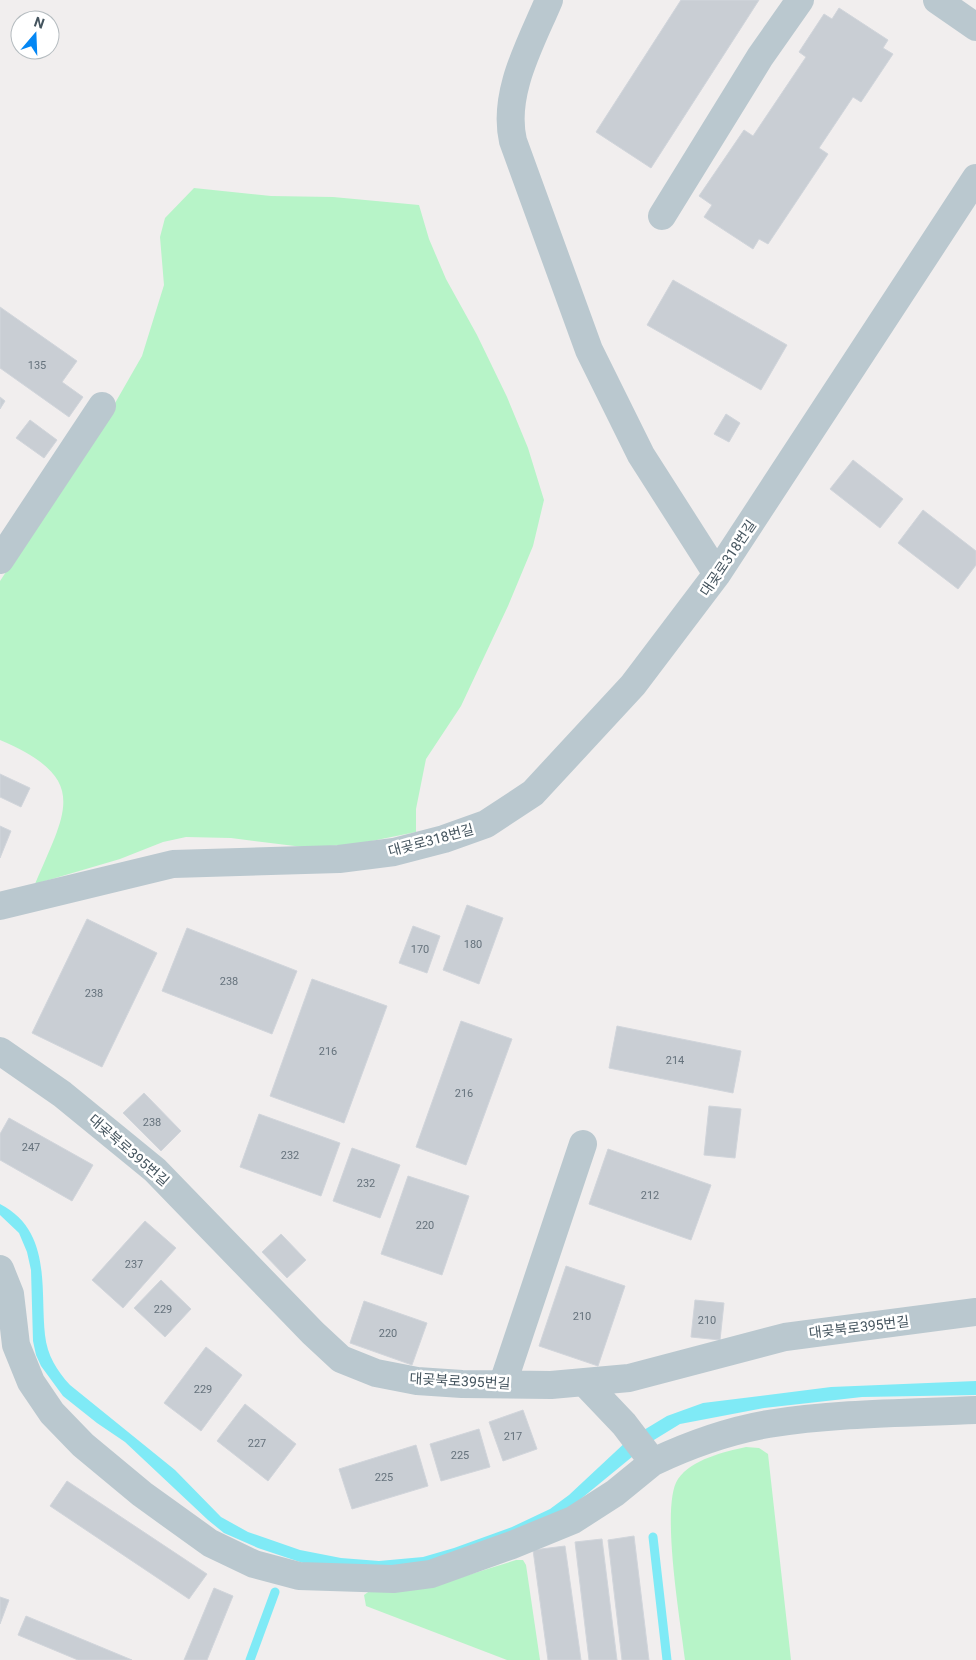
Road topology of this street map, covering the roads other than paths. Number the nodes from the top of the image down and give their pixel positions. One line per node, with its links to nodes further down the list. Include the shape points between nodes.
1 (549, 0): 7 (street, via 510,103 509,123 513,141 589,350 641,455)
2 (800, 0): 4 (street, via 760,57)
3 (976, 178): 7 (street, 대곶로318번길)
4 (662, 216)
5 (102, 406): 6 (street)
6 (0, 560)
7 (717, 574): 8 (street, 대곶로318번길, via 633,684 559,767 533,793 486,824 394,852 330,859 173,864)
8 (0, 906)
9 (0, 1051): 14 (street, 대곶북로395번길, via 62,1094 155,1170 341,1359 376,1372 417,1380)
10 (583, 1144): 14 (street)
11 (0, 1269): 16 (street, via 10,1294 16,1346 31,1382 52,1413 83,1445 142,1494 210,1543 254,1564 299,1576 393,1579 431,1574 573,1520 615,1493)
12 (976, 1312): 13 (street, 대곶북로395번길, via 785,1337 629,1378)
13 (584, 1382): 14 (street, 대곶북로395번길, via 551,1385); 16 (street, via 624,1424)
14 (504, 1383)
15 (976, 1410): 16 (street, via 768,1424)
16 (649, 1457)

